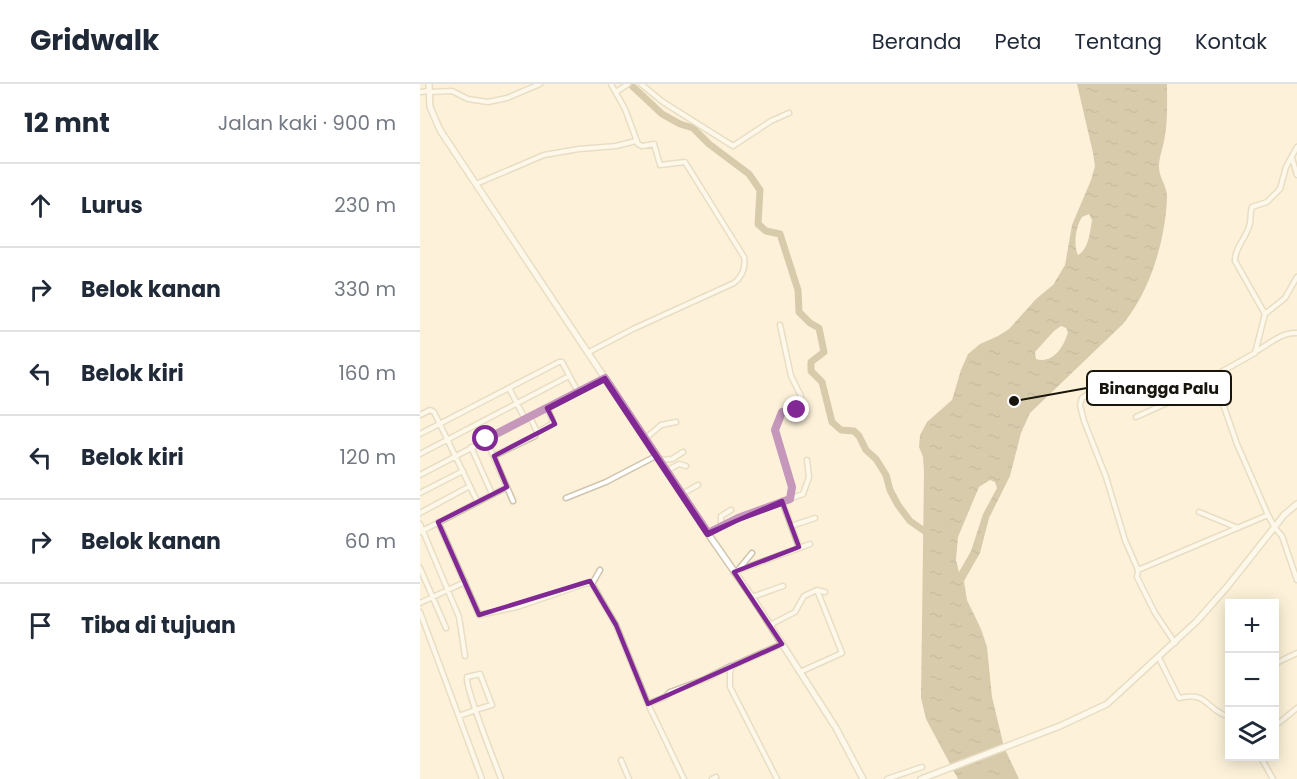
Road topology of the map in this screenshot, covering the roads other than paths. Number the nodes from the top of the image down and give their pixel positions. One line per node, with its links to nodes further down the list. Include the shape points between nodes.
1 (540, 84): 5 (street, via 488,102)
2 (611, 84): 7 (street)
3 (641, 84): 8 (street, via 734,146)
4 (627, 85): 7 (street)
5 (429, 89): 6 (street); 13 (main road, via 430,107 438,126)
6 (420, 92)
7 (616, 92): 9 (street)
8 (789, 113)
9 (636, 141): 13 (street, via 544,155); 18 (street, via 642,146 654,144 660,165 682,161 687,165 746,264 734,283)
10 (1297, 147): 11 (street)
11 (1291, 157): 12 (street); 15 (street, via 1284,181 1274,196 1252,207 1251,221 1235,256)
12 (1297, 175)
13 (476, 184): 18 (main road)
14 (1297, 277): 15 (street, via 1285,298)
15 (1265, 314): 19 (street)
16 (780, 325): 56 (street, via 791,376 801,396 800,408 782,412 775,430 792,487)
17 (1297, 333): 19 (street, via 1277,338)
18 (589, 352): 21 (main road)
19 (1255, 352): 22 (street, via 1222,371)
20 (569, 376): 23 (street, via 559,362); 24 (street); 26 (street)
21 (605, 378): 24 (street); 35 (main road)
22 (1216, 381): 29 (street); 64 (street, via 1237,444)
23 (508, 388): 26 (street); 32 (street)
24 (578, 392): 27 (street)
25 (1103, 393): 79 (street, via 1086,395 1081,410)
26 (517, 403): 30 (street); 36 (street)
27 (547, 408): 30 (street); 33 (street, via 552,424)
28 (420, 415): 32 (street, via 432,410)
29 (1136, 417)
30 (527, 418): 33 (street); 37 (street)
31 (676, 422): 35 (street, via 661,425)
32 (440, 423): 34 (street); 36 (street)
33 (537, 432): 42 (street)
34 (420, 434)
35 (646, 438): 43 (main road)
36 (448, 439): 40 (street); 41 (street)
37 (486, 439): 38 (street); 42 (street)
38 (471, 447): 41 (street); 53 (street)
39 (683, 452): 43 (street, via 672,459)
40 (420, 454)
41 (456, 455): 47 (street); 48 (street)
42 (494, 456): 51 (street)
43 (659, 458): 46 (main road); 55 (street)
44 (807, 460): 56 (street, via 810,472 804,492)
45 (686, 466): 46 (street, via 679,464)
46 (668, 470): 54 (main road)
47 (463, 471): 49 (street); 52 (street)
48 (420, 475)
49 (470, 486): 57 (street); 63 (street)
50 (698, 486): 54 (street)
51 (507, 487): 53 (street); 58 (street)
52 (420, 493)
53 (492, 494): 57 (street)
54 (682, 494): 73 (main road)
55 (566, 498)
56 (790, 499): 59 (street)
57 (477, 501): 66 (street)
58 (513, 501)
59 (782, 501): 68 (street); 69 (street)
60 (1297, 504): 71 (main road)
61 (731, 510): 69 (street, via 721,516)
62 (1199, 512): 70 (street)
63 (420, 513)
64 (1268, 515): 70 (street); 71 (street)
65 (815, 518): 68 (street)
66 (438, 522): 72 (street); 82 (street)
67 (420, 524): 72 (street)
68 (791, 526): 75 (street)
69 (721, 527): 73 (street)
70 (1238, 528): 79 (street)
71 (1275, 528): 81 (street, via 1282,536); 95 (main road)
72 (422, 531): 85 (street)
73 (708, 533): 80 (main road)
74 (810, 543): 75 (street)
75 (799, 547): 80 (street)
76 (752, 553): 80 (street)
77 (420, 568): 88 (street)
78 (600, 570): 83 (street)
79 (1138, 570): 95 (street, via 1144,593)
80 (736, 571): 89 (main road)
81 (1297, 580)
82 (465, 582): 83 (street, via 480,615); 85 (street)
83 (592, 584): 102 (street, via 616,625)
84 (783, 586): 89 (street)
85 (448, 590): 88 (street); 97 (street, via 462,627)
86 (817, 590): 87 (street); 92 (street, via 802,598 795,612); 101 (street, via 842,653)
87 (825, 592)
88 (433, 597): 90 (street); 93 (street)
89 (752, 597): 92 (main road)
90 (420, 603)
91 (420, 612): 106 (street)
92 (770, 625): 94 (main road)
93 (446, 628)
94 (782, 644): 100 (street); 101 (main road)
95 (1175, 644): 98 (main road)
96 (1297, 653): 99 (street)
97 (465, 656)
98 (1159, 658): 105 (street, via 1179,698 1204,699); 118 (main road, via 1101,708)
99 (1279, 662)
100 (732, 666): 102 (street); 115 (street, via 730,687)
101 (800, 672): 116 (main road, via 846,743)
102 (648, 704): 114 (street)
103 (1297, 708): 107 (street)
104 (476, 711): 104 (street, via 492,705 480,674 467,677 466,681); 106 (street); 112 (street)
105 (1225, 715)
106 (459, 716): 111 (street)
107 (1279, 722)
108 (621, 760): 113 (street)
109 (1263, 761): 119 (street)
110 (922, 766): 117 (street)
111 (482, 779)
112 (501, 779)
113 (629, 779)
114 (684, 779)
115 (777, 779)
116 (863, 779)
117 (887, 779)
118 (921, 779)
119 (1273, 779)

